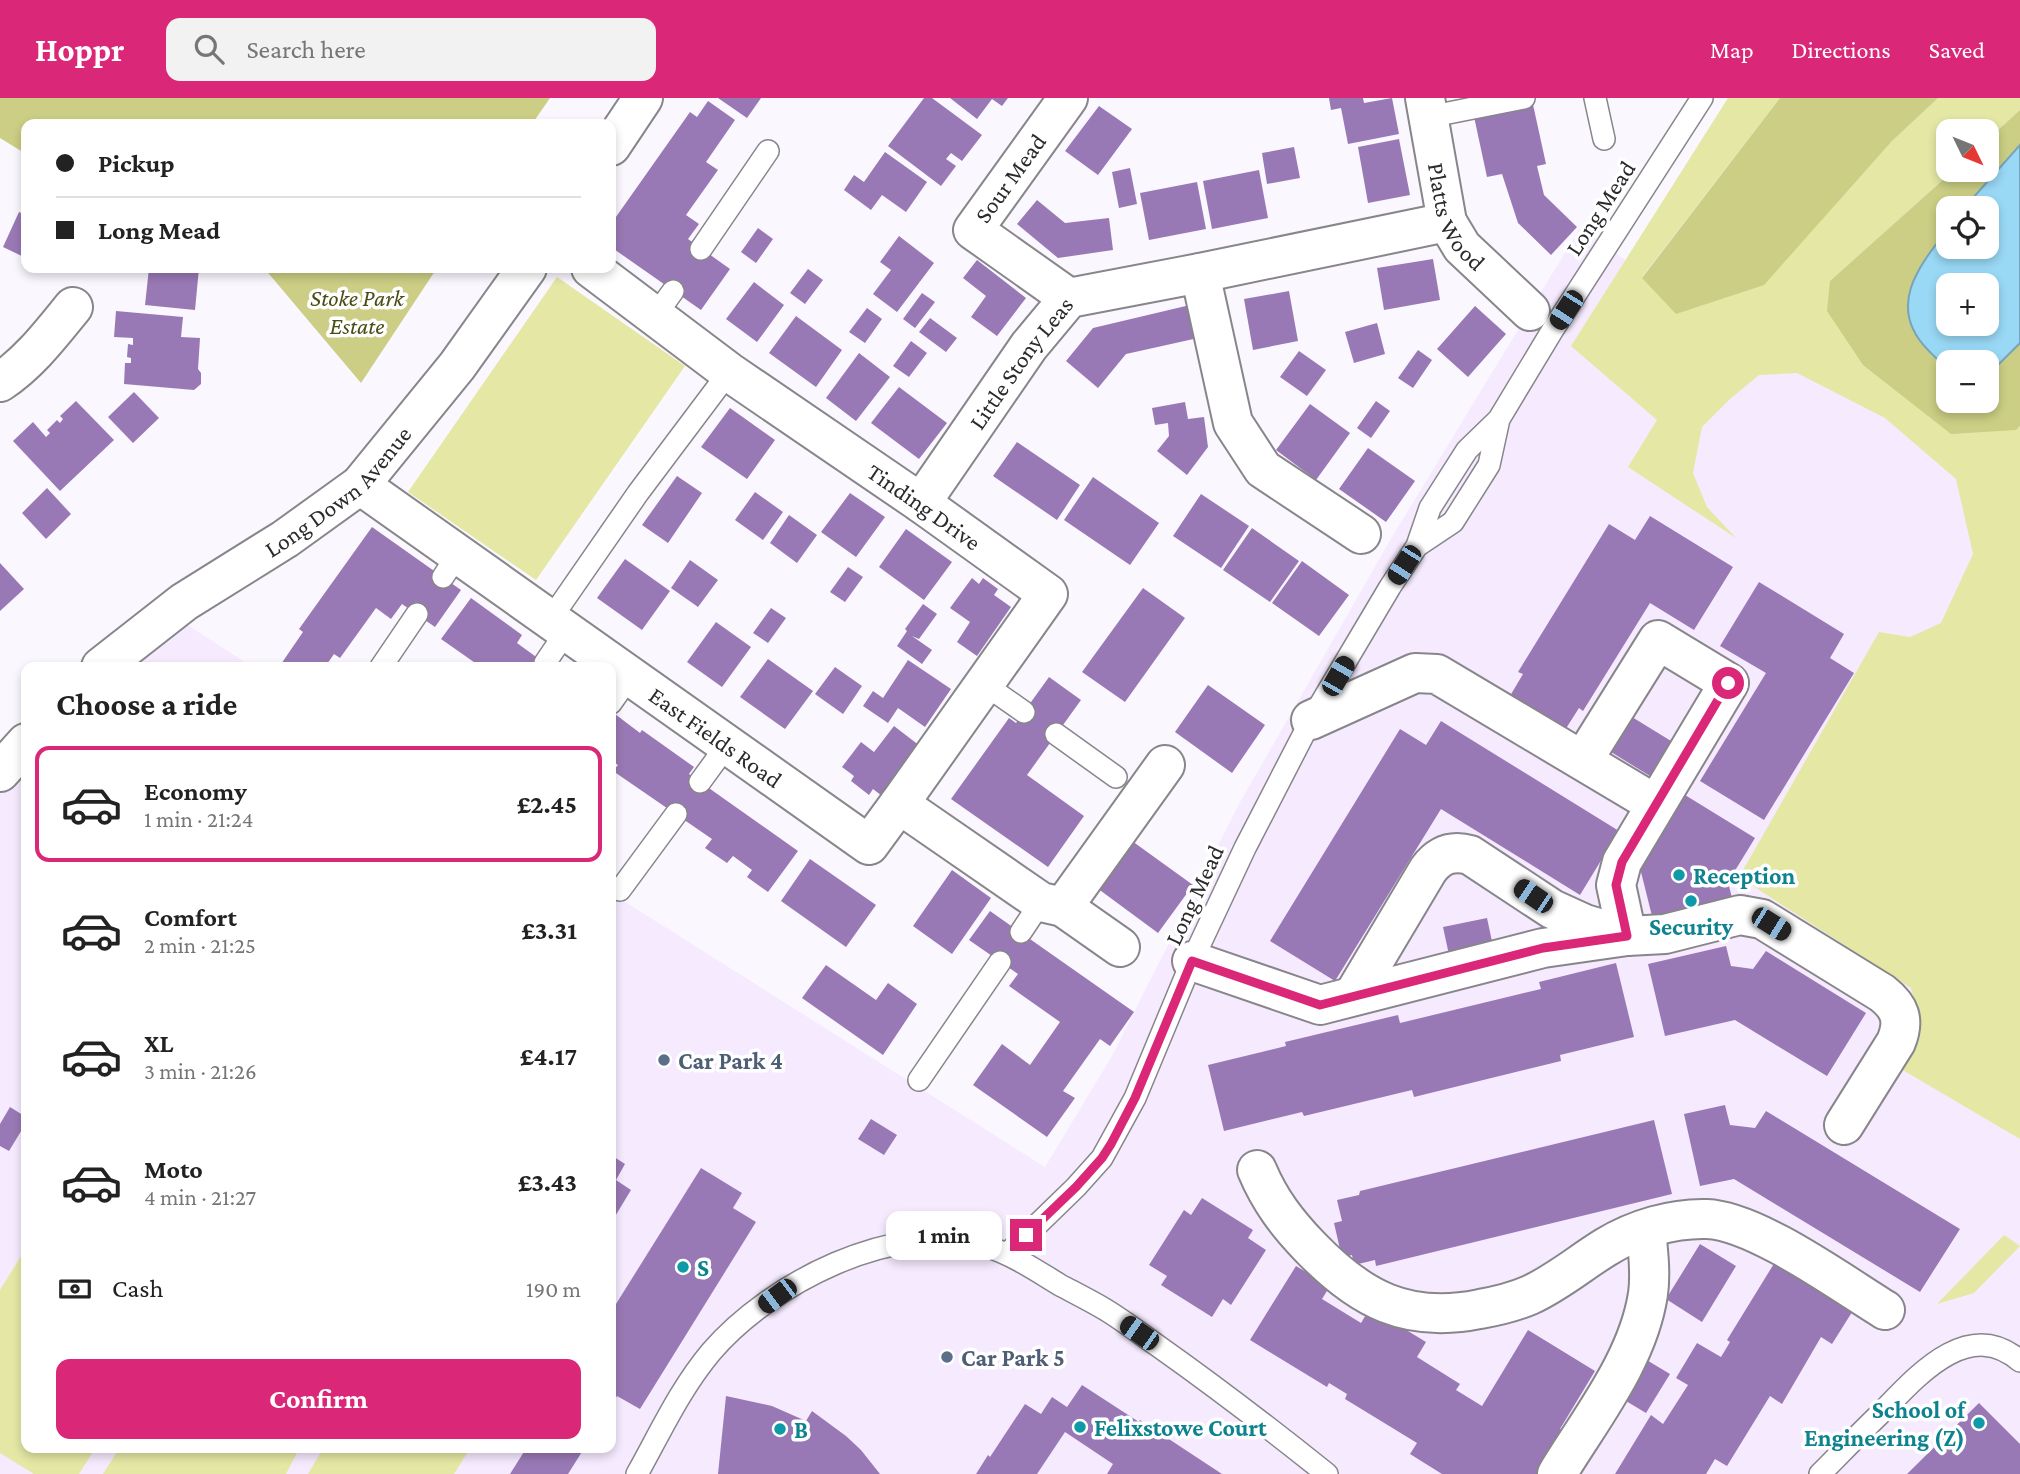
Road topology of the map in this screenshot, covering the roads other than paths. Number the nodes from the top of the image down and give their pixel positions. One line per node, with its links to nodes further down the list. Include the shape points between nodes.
1 (643, 98): 7 (street)
2 (1068, 98): 15 (street, Sour Mead, via 973,230)
3 (1524, 98): 6 (lane)
4 (1595, 98): 8 (lane)
5 (1702, 98): 32 (lane, Long Mead, via 1499,419 1489,465 1453,522 1417,547)
6 (1427, 108): 10 (street, Platts Wood)
7 (616, 138)
8 (1604, 139)
9 (768, 151): 11 (lane)
10 (1447, 222): 14 (street, Little Stony Leas); 17 (street, Platts Wood, via 1462,247)
11 (701, 249)
12 (523, 273): 20 (street, Long Down Avenue, via 457,366)
13 (601, 273): 18 (street, Tinding Drive, via 664,303)
14 (1200, 274): 15 (street, Little Stony Leas); 22 (street, via 1233,423 1263,469)
15 (1069, 298): 21 (street, Little Stony Leas, via 1029,346)
16 (73, 307): 19 (street, via 15,373)
17 (1530, 310)
18 (729, 372): 21 (street, Tinding Drive); 24 (lane, via 638,493)
19 (0, 382)
20 (360, 485): 24 (street, East Fields Road, via 450,566); 25 (street, Long Down Avenue, via 184,602)
21 (921, 503): 29 (street, Tinding Drive, via 1048,594)
22 (1361, 534)
23 (417, 614): 26 (lane)
24 (558, 626): 27 (lane); 28 (street, East Fields Road)
25 (107, 662)
26 (384, 662)
27 (545, 662)
28 (593, 662)
29 (984, 684): 31 (lane); 41 (street, Tinding Drive)
30 (620, 690): 34 (street, East Fields Road)
31 (1024, 712)
32 (1311, 720): 36 (street, via 1402,678 1426,672 1446,678); 48 (lane, Long Mead)
33 (1056, 734): 39 (lane)
34 (727, 745): 40 (lane); 41 (street, East Fields Road, via 870,845)
35 (21, 749): 38 (street)
36 (1583, 760): 42 (street); 42 (street, via 1658,640 1670,647 1728,683)
37 (1165, 765): 45 (street)
38 (0, 772)
39 (1116, 777)
40 (700, 782)
41 (899, 804): 45 (street)
42 (1655, 804): 46 (street, via 1618,874 1617,895)
43 (676, 814): 44 (lane)
44 (620, 890)
45 (1042, 914): 47 (street)
46 (1627, 936): 50 (street, via 1543,948); 50 (street, via 1569,918 1470,855 1456,852 1443,855 1428,870); 52 (street, via 1665,934 1752,915 1894,1002 1900,1011 1901,1031)
47 (1120, 947)
48 (1192, 961): 50 (street, via 1311,1003); 55 (lane, Long Mead, via 1135,1098 1102,1158)
49 (1000, 962): 51 (lane)
50 (1353, 996)
51 (919, 1080)
52 (1844, 1125)
53 (1257, 1170): 54 (street, via 1280,1214 1328,1266 1372,1298 1418,1312 1471,1311 1515,1302 1605,1247)
54 (1646, 1230): 56 (street, via 1708,1219 1733,1224 1766,1238); 60 (street, via 1648,1291 1639,1328 1615,1380)
55 (1007, 1254): 58 (lane, via 952,1240 900,1242 848,1259 777,1296 729,1334 696,1372); 59 (lane, via 1106,1311 1230,1397)
56 (1885, 1310)
57 (2020, 1361): 61 (lane, via 1998,1347 1984,1346 1945,1356 1922,1371)
58 (637, 1474)
59 (1327, 1474)
60 (1557, 1474)
61 (1820, 1474)

